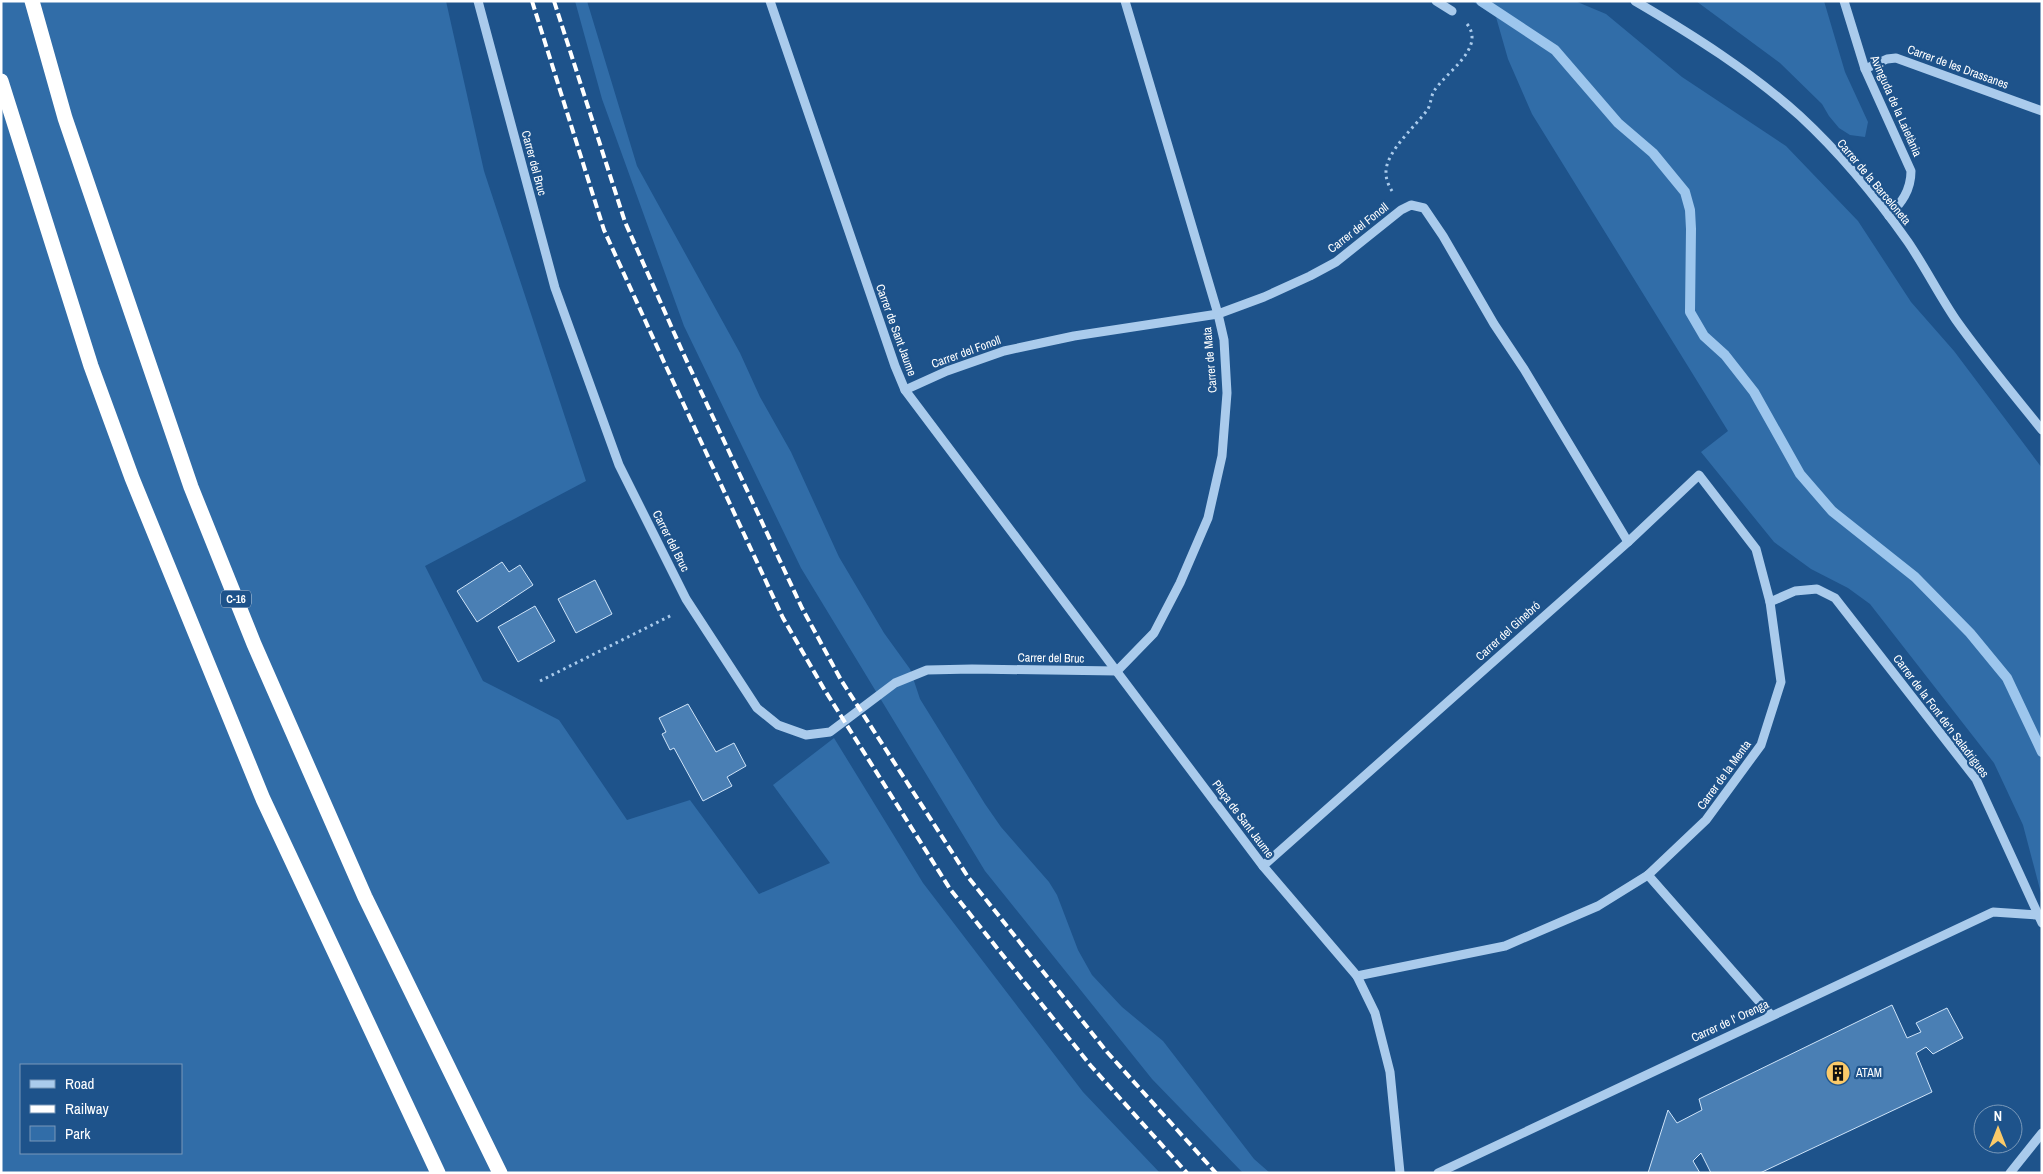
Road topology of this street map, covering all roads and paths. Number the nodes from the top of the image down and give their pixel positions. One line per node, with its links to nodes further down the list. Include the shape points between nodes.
1 (32, 1): 30 (highway, C-16, via 68,127 191,487 254,644 365,897)
2 (478, 1): 20 (street, Carrer del Bruc, via 555,288 618,465)
3 (770, 1): 15 (street, Carrer de Sant Jaume, via 894,366)
4 (1125, 1): 14 (street, Carrer de Mata)
5 (1436, 1): 8 (street)
6 (1636, 1): 13 (street, Carrer de la Barceloneta, via 1704,42 1767,88 1801,117)
7 (1844, 1): 9 (street, Avinguda de la Laietània)
8 (1452, 11): 12 (path, via 1470,27 1474,35 1472,43 1433,91 1429,106 1388,164 1388,182)
9 (1865, 69): 11 (street, Carrer de les Drassanes, via 1896,58); 13 (street, Avinguda de la Laietània, via 1911,172 1911,182 1903,200)
10 (1, 82): 29 (highway, via 91,366 132,478 263,799)
11 (2042, 111)
12 (1401, 210): 14 (street, Carrer del Fonoll, via 1336,262 1264,297); 17 (street, Carrer del Fonoll, via 1411,205 1424,208)
13 (1889, 216): 16 (street, Carrer de la Barceloneta, via 1957,321)
14 (1218, 314): 15 (street, Carrer del Fonoll, via 1074,336 1004,351); 21 (street, Carrer de Mata, via 1224,340 1227,393 1222,456 1208,518 1154,633)
15 (905, 390): 21 (street, Carrer de Sant Jaume)
16 (2042, 430)
17 (1628, 542): 18 (street, Carrer del Ginebró, via 1698,475); 23 (street, Carrer del Ginebró)
18 (1756, 549): 19 (street, Carrer de la Menta)
19 (1770, 602): 24 (street, Carrer de la Menta, via 1781,682 1761,744 1706,820); 25 (street, Carrer de la Font de'n Saladrigues, via 1795,591 1817,589 1835,598 1976,779)
20 (691, 606): 21 (street, Carrer del Bruc, via 757,708 778,725 806,736 830,732 895,683 927,670); 22 (path)
21 (1117, 671): 23 (street, Plaça de Sant Jaume)
22 (540, 681)
23 (1263, 866): 26 (street, Plaça de Sant Jaume)
24 (1648, 875): 26 (street, Carrer de la Menta, via 1598,906 1505,946); 27 (street)
25 (2040, 919): 27 (street, Carrer de l' Orenga, via 1993,912)
26 (1357, 976): 31 (street, Plaça de Sant Jaume, via 1376,1013 1390,1072)
27 (1771, 1015): 32 (street, Carrer de l' Orenga)
28 (2042, 1133): 33 (street)
29 (438, 1173)
30 (500, 1173)
31 (1400, 1173)
32 (1438, 1173)
33 (2010, 1173)

